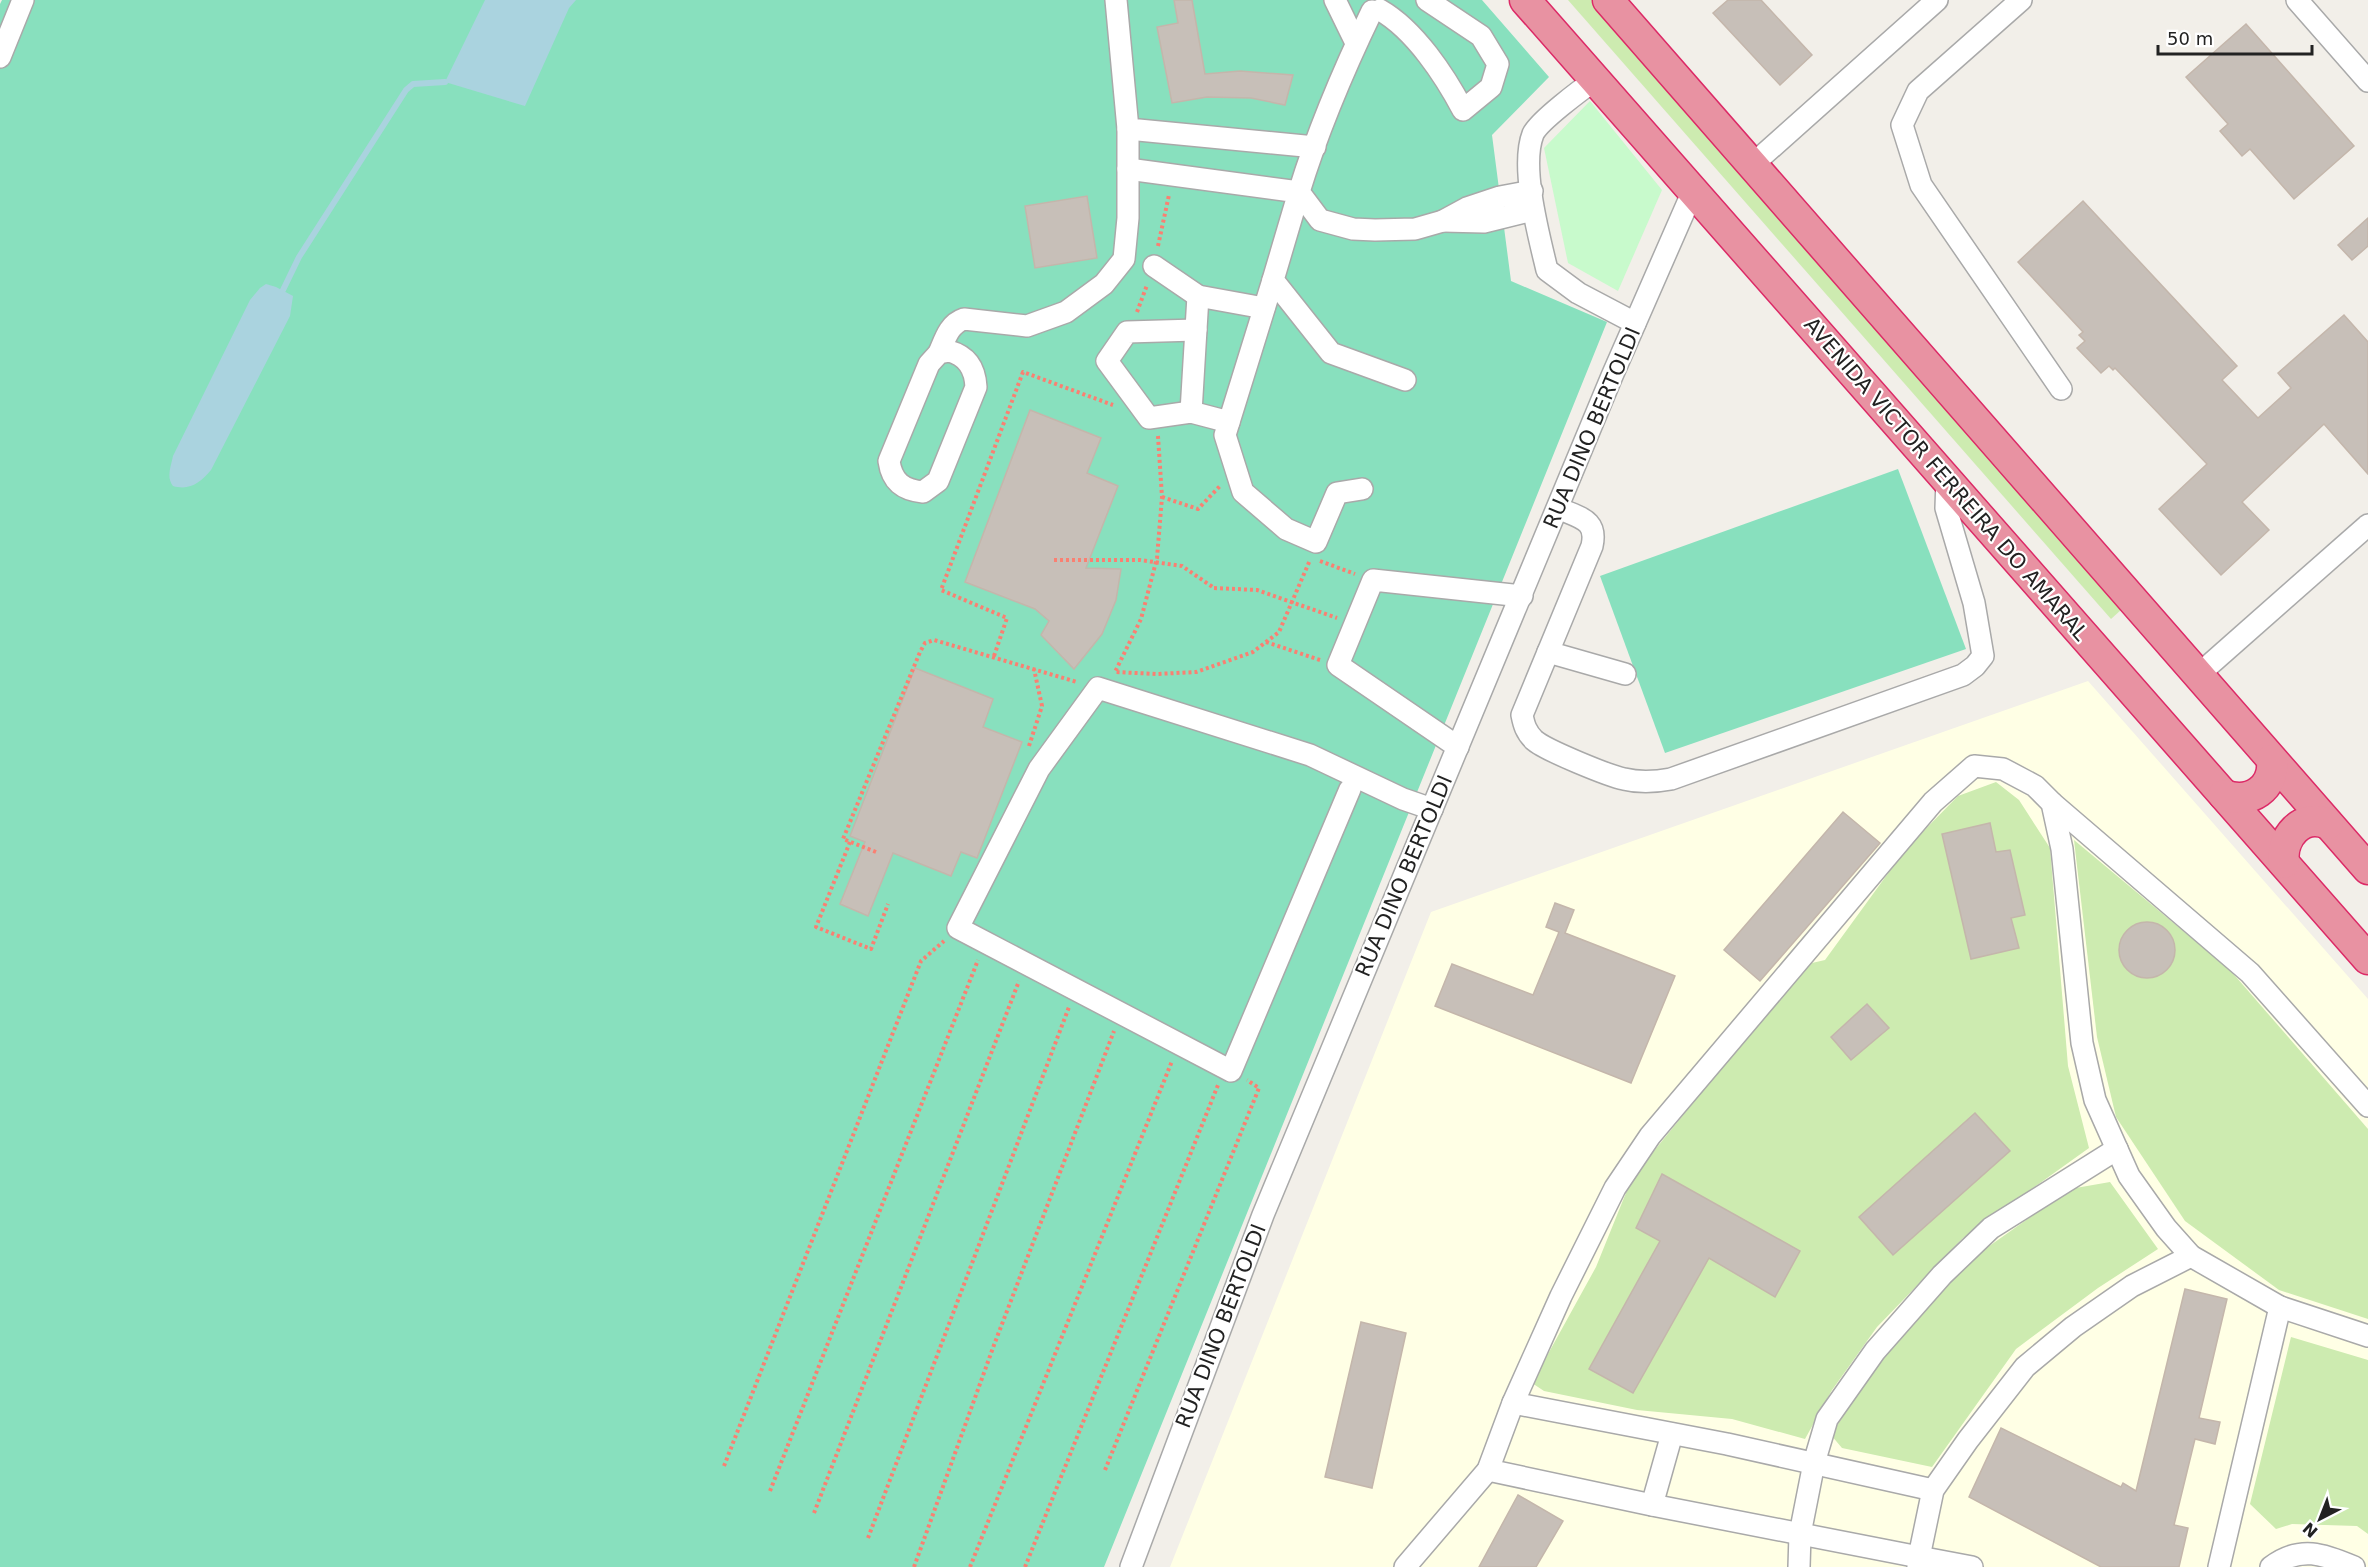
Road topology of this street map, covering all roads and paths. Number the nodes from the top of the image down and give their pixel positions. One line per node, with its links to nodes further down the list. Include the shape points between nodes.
1 (23, 0): 12 (street)
2 (1116, 0): 15 (street)
3 (1335, 0): 11 (street)
4 (1427, 0): 10 (street, via 1481,36 1498,64 1491,87 1463,110 1452,88 1405,29)
5 (1525, 0): 13 (highway, AVENIDA VICTOR FERREIRA DO AMARAL)
6 (1608, 0): 17 (highway)
7 (1936, 0): 17 (street)
8 (2021, 0): 32 (street, via 1918,91 1902,125 1921,185)
9 (2297, 0): 14 (street)
10 (1376, 5): 11 (street)
11 (1356, 43): 16 (street)
12 (0, 57)
13 (1595, 80): 19 (highway, AVENIDA VICTOR FERREIRA DO AMARAL); 21 (street, via 1534,132 1528,154)
14 (2368, 81)
15 (1128, 129): 16 (street); 18 (street)
16 (1315, 147): 20 (street)
17 (1752, 165): 53 (highway)
18 (1128, 169): 20 (street); 30 (street, via 1124,259 1104,284 1066,312 1027,326 964,319 956,322)
19 (1693, 191): 28 (street, RUA DINO BERTOLDI); 36 (highway, AVENIDA VICTOR FERREIRA DO AMARAL)
20 (1299, 192): 22 (street); 23 (street)
21 (1532, 201): 22 (street, via 1500,197 1415,229 1353,229); 28 (street, via 1547,270 1578,293)
22 (1320, 220): 23 (street)
23 (1285, 243): 25 (street)
24 (1154, 266): 26 (street)
25 (1273, 280): 27 (street); 31 (street, via 1331,352)
26 (1198, 296): 27 (street); 29 (street)
27 (1264, 308): 35 (street)
28 (1635, 323): 40 (street, RUA DINO BERTOLDI)
29 (1196, 330): 33 (street); 34 (street, via 1127,332 1107,362)
30 (939, 353): 30 (street, via 919,385 890,461 898,484 909,490 923,492 938,481 976,387 970,364 960,354)
31 (1405, 381)
32 (2061, 389)
33 (1191, 412): 34 (street); 35 (street)
34 (1149, 418): 39 (path, via 1158,435); 49 (path, via 1023,372 941,590 1007,618)
35 (1229, 422): 38 (street, via 1225,435)
36 (1947, 479): 48 (street, via 1946,508 1974,603 1983,656 1963,675 1671,779 1643,782 1622,779 1549,749 1524,728 1522,715); 59 (highway, AVENIDA VICTOR FERREIRA DO AMARAL)
37 (1362, 489): 38 (street, via 1337,493 1316,542 1286,529)
38 (1243, 492): 39 (path, via 1220,486 1198,509)
39 (1162, 497): 47 (path, via 1157,558 1141,619 1116,672 1196,672 1253,652)
40 (1558, 508): 44 (street, RUA DINO BERTOLDI); 48 (street, via 1591,525 1595,534)
41 (2368, 525): 53 (street)
42 (1054, 560): 45 (path, bridge, via 1140,560 1182,566 1214,588 1257,590)
43 (1373, 580): 44 (street); 45 (path, via 1311,557); 46 (street)
44 (1522, 596): 55 (street, RUA DINO BERTOLDI)
45 (1291, 600): 46 (path); 47 (path, via 1279,632)
46 (1354, 625): 50 (street)
47 (1266, 642): 50 (path)
48 (1548, 652): 52 (street)
49 (993, 656): 51 (path); 63 (path, via 934,640 926,643 843,839)
50 (1338, 665): 55 (street)
51 (1034, 669): 54 (path); 56 (path, via 1042,706)
52 (1625, 674)
53 (2198, 675): 57 (highway)
54 (1098, 688): 58 (street, via 1310,755); 68 (street, via 1039,769)
55 (1458, 747): 61 (street, RUA DINO BERTOLDI)
56 (1025, 757)
57 (2272, 760): 59 (highway, via 2270,778 2259,792 2242,798); 62 (highway)
58 (1353, 783): 61 (street, via 1362,772 1371,771); 75 (street)
59 (2224, 795): 65 (highway, AVENIDA VICTOR FERREIRA DO AMARAL)
60 (2052, 803): 76 (street, via 2250,973); 77 (street, via 2062,849 2082,1042 2095,1100); 81 (street, via 2035,786 2003,769 1974,766 1933,802 1650,1136 1615,1188)
61 (1432, 810): 97 (street, RUA DINO BERTOLDI, via 1263,1215)
62 (2328, 824): 65 (highway, via 2314,821 2296,828 2285,844); 66 (highway)
63 (850, 842): 64 (path); 67 (path, via 816,927 871,949)
64 (876, 852)
65 (2284, 863): 70 (highway, AVENIDA VICTOR FERREIRA DO AMARAL)
66 (2368, 869)
67 (888, 904)
68 (958, 928): 69 (street); 84 (path, via 921,961)
69 (985, 942): 71 (street); 88 (path)
70 (2368, 958)
71 (1026, 964): 72 (street); 90 (path)
72 (1076, 990): 73 (street); 92 (path)
73 (1121, 1013): 74 (street); 94 (path)
74 (1179, 1044): 75 (street); 95 (path)
75 (1228, 1069): 85 (path, via 1259,1088); 96 (path)
76 (2368, 1106)
77 (2117, 1149): 78 (street, via 2129,1176); 83 (street, via 1991,1228 1942,1275 1875,1351 1827,1419)
78 (2191, 1256): 79 (street); 87 (street, via 2132,1286 2025,1367)
79 (2280, 1306): 80 (street); 101 (street)
80 (2368, 1336)
81 (1513, 1403): 82 (street); 86 (street)
82 (1672, 1434): 83 (street); 89 (street)
83 (1814, 1463): 87 (street); 91 (street)
84 (724, 1466)
85 (1105, 1470)
86 (1488, 1470): 89 (street); 98 (street)
87 (1933, 1490): 93 (street)
88 (770, 1491)
89 (1652, 1505): 91 (street)
90 (814, 1513)
91 (1800, 1534): 93 (street); 99 (street)
92 (868, 1538)
93 (1918, 1562): 100 (street)
94 (914, 1567)
95 (970, 1567)
96 (1025, 1567)
97 (1131, 1567)
98 (1405, 1567)
99 (1798, 1567)
100 (1972, 1567)
101 (2219, 1567)
102 (2271, 1567): 103 (street, via 2282,1559 2310,1552)
103 (2354, 1567)

